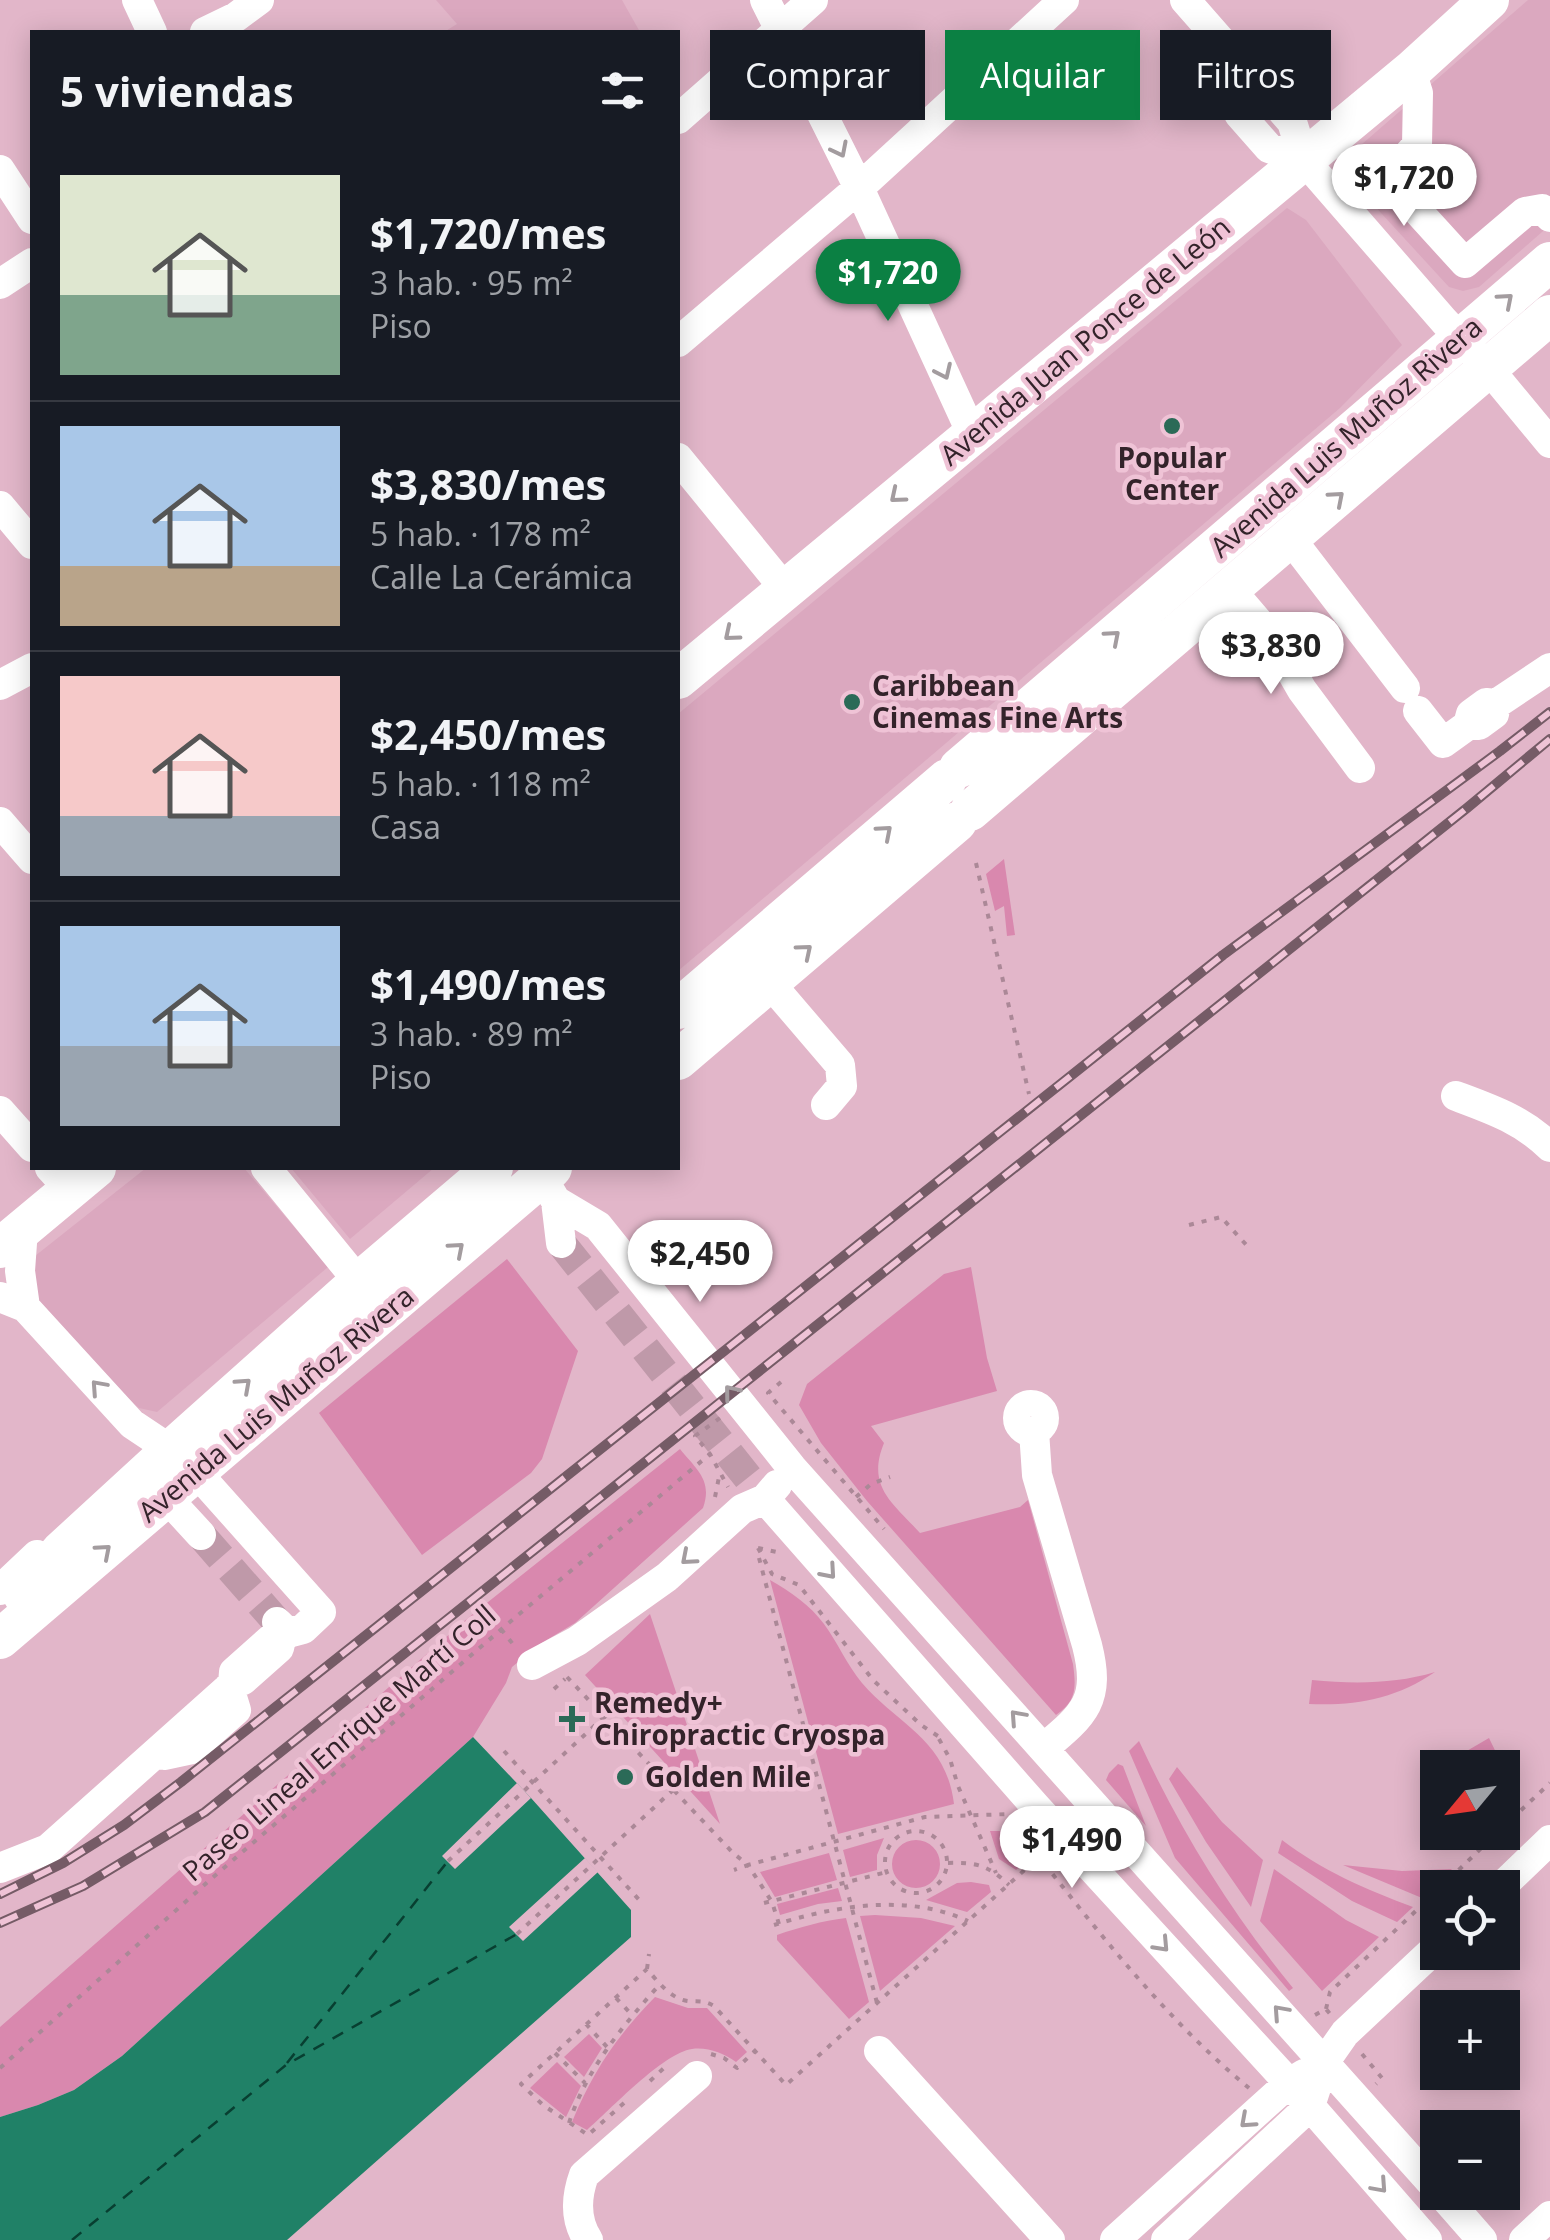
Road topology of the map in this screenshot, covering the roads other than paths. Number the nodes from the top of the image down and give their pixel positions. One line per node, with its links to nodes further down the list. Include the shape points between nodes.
1 (137, 0): 8 (street)
2 (259, 0): 9 (street)
3 (765, 0): 10 (street)
4 (814, 0): 10 (street)
5 (1064, 0): 17 (street)
6 (1184, 0): 15 (street, via 1292,122)
7 (1489, 0): 11 (main road, Avenida Juan Ponce de León)
8 (151, 30)
9 (210, 30)
10 (780, 30)
11 (1411, 71): 15 (main road, Avenida Juan Ponce de León); 19 (street, via 1418,93 1417,144 1393,172 1394,185 1465,263 1524,212 1542,208)
12 (710, 90): 13 (street)
13 (680, 116)
14 (825, 120): 17 (street, one-way to 17)
15 (1304, 160): 25 (street); 26 (main road, Avenida Juan Ponce de León)
16 (0, 170): 18 (street)
17 (859, 188): 24 (street); 26 (street, one-way to 26)
18 (28, 201)
19 (1550, 217)
20 (1550, 262): 25 (main road, Avenida Luis Muñoz Rivera, one-way to 20)
21 (30, 264): 22 (street)
22 (0, 284)
23 (1550, 315): 25 (main road, Avenida Luis Muñoz Rivera)
24 (680, 340)
25 (1474, 353): 27 (street); 30 (main road, Avenida Luis Muñoz Rivera, one-way to 25); 39 (main road, Avenida Luis Muñoz Rivera, one-way to 25)
26 (972, 434): 32 (main road, Avenida Juan Ponce de León, one-way to 32)
27 (1550, 443)
28 (680, 460): 32 (street)
29 (0, 506): 31 (street)
30 (1290, 538): 33 (main road, Avenida Luis Muñoz Rivera); 34 (street, via 1443,743 1479,725 1496,704)
31 (30, 542)
32 (785, 589): 36 (main road, Avenida Juan Ponce de León, one-way to 36)
33 (1230, 589): 38 (street, via 1272,638); 39 (main road, Avenida Luis Muñoz Rivera)
34 (1550, 668)
35 (30, 669): 37 (street)
36 (680, 677)
37 (0, 684)
38 (1360, 768)
39 (958, 795): 42 (main road, Avenida Luis Muñoz Rivera, one-way to 39); 43 (main road, Avenida Luis Muñoz Rivera, one-way to 39)
40 (0, 822): 41 (street)
41 (30, 857)
42 (770, 982): 44 (main road, Avenida Luis Muñoz Rivera); 46 (street, via 840,1065 842,1086)
43 (680, 1007)
44 (680, 1058)
45 (1456, 1096): 49 (street, via 1508,1116)
46 (826, 1105)
47 (0, 1111): 48 (street)
48 (30, 1145)
49 (1550, 1147)
50 (268, 1170): 56 (street)
51 (491, 1170): 56 (main road, Avenida Luis Muñoz Rivera)
52 (72, 1175): 54 (main road)
53 (546, 1178): 55 (street); 59 (street, one-way to 53, via 598,1226); 60 (main road, Avenida Luis Muñoz Rivera, one-way to 53)
54 (12, 1239): 57 (street, via 20,1271)
55 (561, 1243)
56 (359, 1282): 60 (main road, Avenida Luis Muñoz Rivera, one-way to 56)
57 (13, 1302): 60 (street, one-way to 57)
58 (1034, 1430): 65 (street, via 1037,1474 1093,1674 1086,1705)
59 (792, 1468): 61 (street); 65 (street, one-way to 59)
60 (178, 1473): 62 (street); 63 (main road, Avenida Luis Muñoz Rivera, via 61,1551); 67 (street, via 321,1612 303,1629 271,1639 234,1672 240,1680 48,1849)
61 (754, 1504): 64 (street, one-way to 64, via 667,1577); 73 (street, one-way to 73)
62 (201, 1536)
63 (8, 1609)
64 (532, 1665)
65 (1044, 1748): 71 (street, one-way to 65)
66 (1550, 1840): 68 (street)
67 (0, 1868)
68 (1519, 1870)
69 (1420, 1963): 71 (street, via 1345,2033)
70 (879, 2051): 79 (street)
71 (1324, 2062): 73 (street); 74 (street); 75 (street)
72 (703, 2065): 78 (street, via 584,2176 577,2212)
73 (1289, 2082): 74 (street); 80 (street, one-way to 80)
74 (1310, 2106): 81 (street); 82 (street, one-way to 82)
75 (1420, 2170)
76 (1456, 2210): 83 (street)
77 (1550, 2216): 84 (street)
78 (588, 2240)
79 (1050, 2240)
80 (1114, 2240)
81 (1166, 2240)
82 (1427, 2240)
83 (1482, 2240)
84 (1524, 2240)

